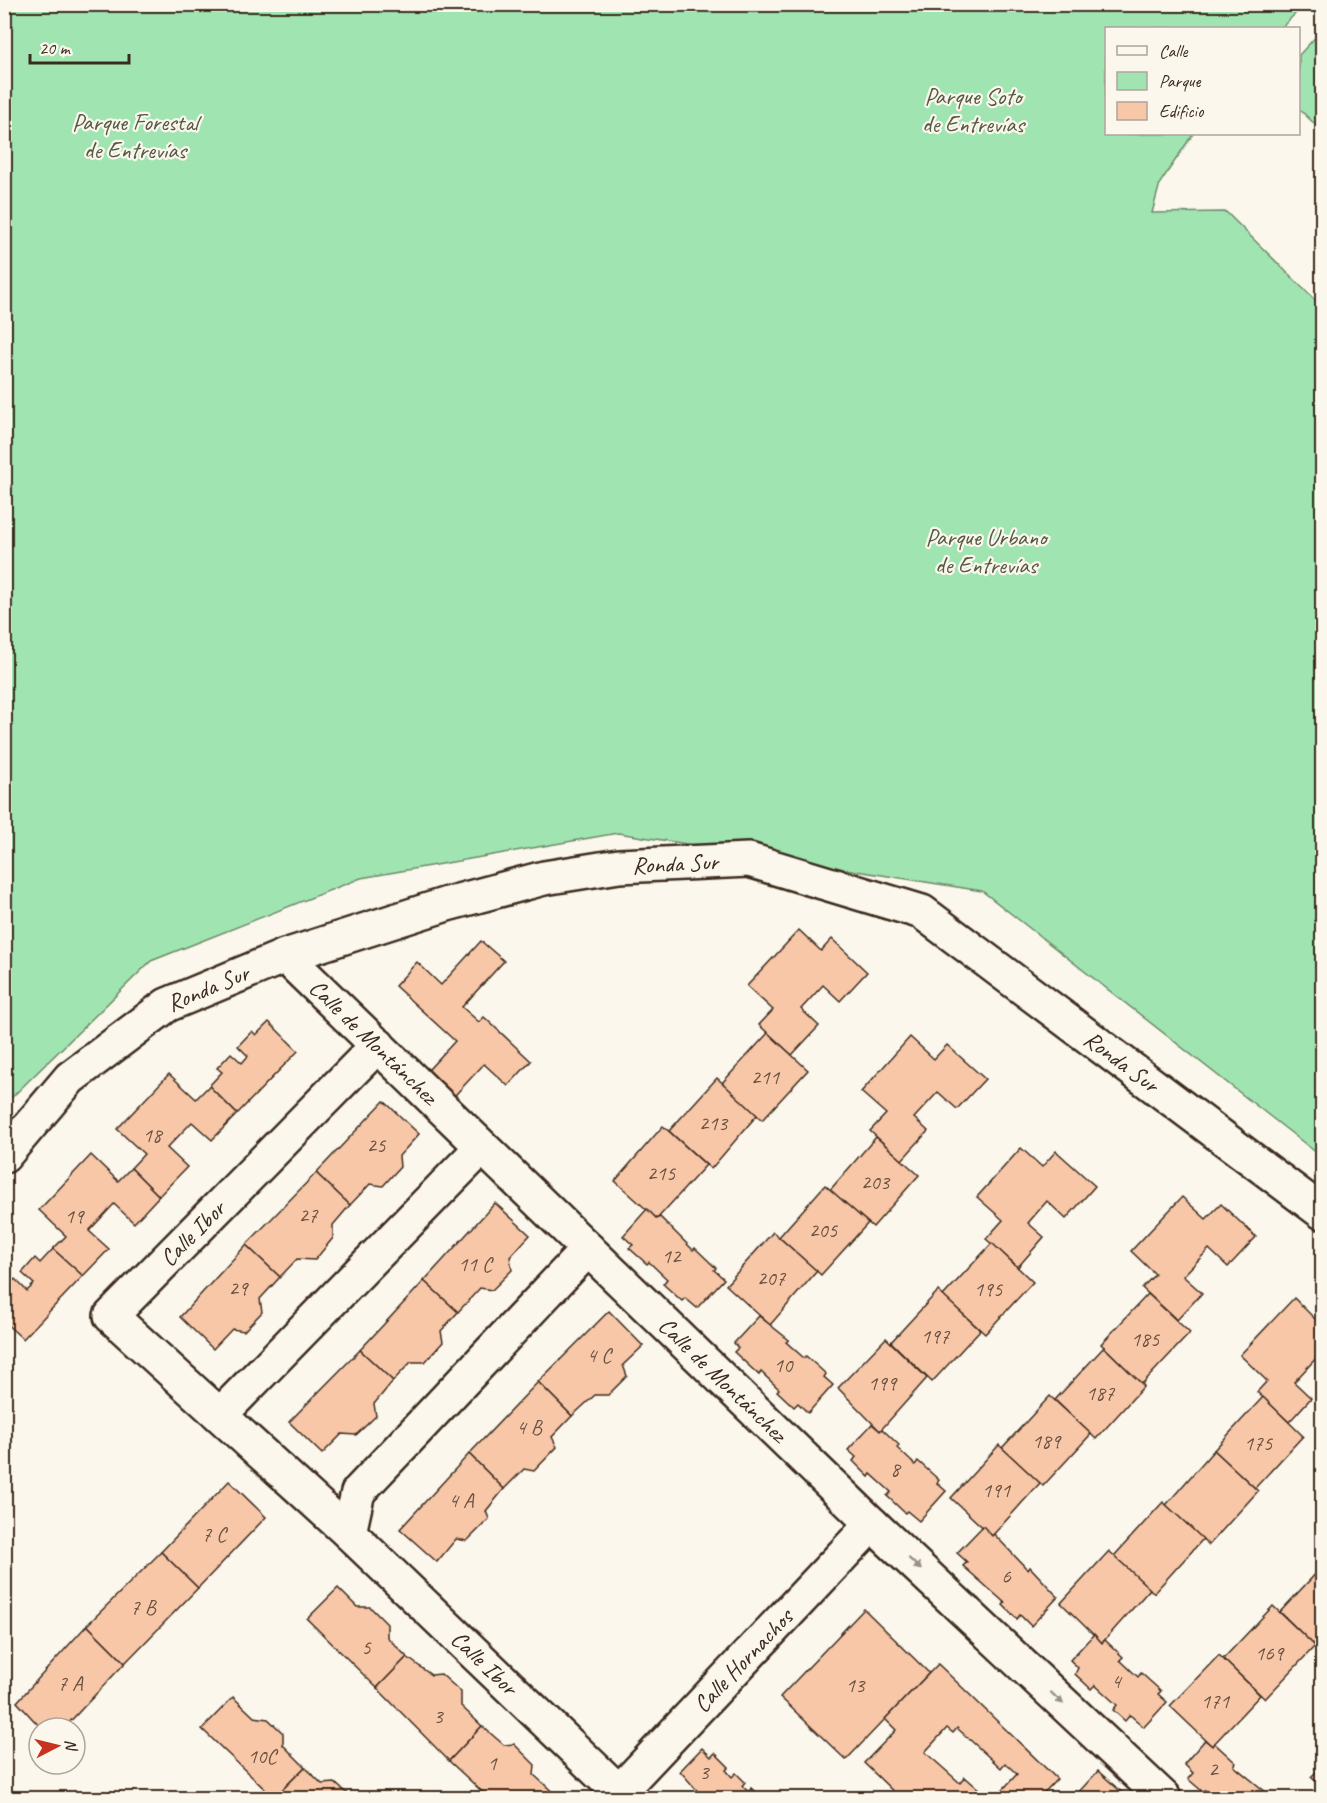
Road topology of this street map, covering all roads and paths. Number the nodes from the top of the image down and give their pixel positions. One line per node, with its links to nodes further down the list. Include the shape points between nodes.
1 (285, 956): 2 (street, Calle de Montánchez); 4 (street, Ronda Sur, via 167,1005 70,1078); 5 (street, Ronda Sur, via 447,904 544,878 620,866 749,860 922,912)
2 (378, 1045): 3 (street, Calle de Montánchez); 7 (street, Calle Ibor, via 111,1316)
3 (482, 1147): 6 (street, Calle de Montánchez); 7 (street)
4 (4, 1156)
5 (1323, 1212)
6 (588, 1249): 8 (street, Calle de Montánchez); 9 (street, via 358,1492)
7 (220, 1415): 9 (street, Calle Ibor)
8 (872, 1524): 10 (street, Calle Hornachos); 11 (street, Calle de Montánchez, one-way to 11)
9 (348, 1533): 10 (street, Calle Ibor)
10 (616, 1795)
11 (1164, 1798)

